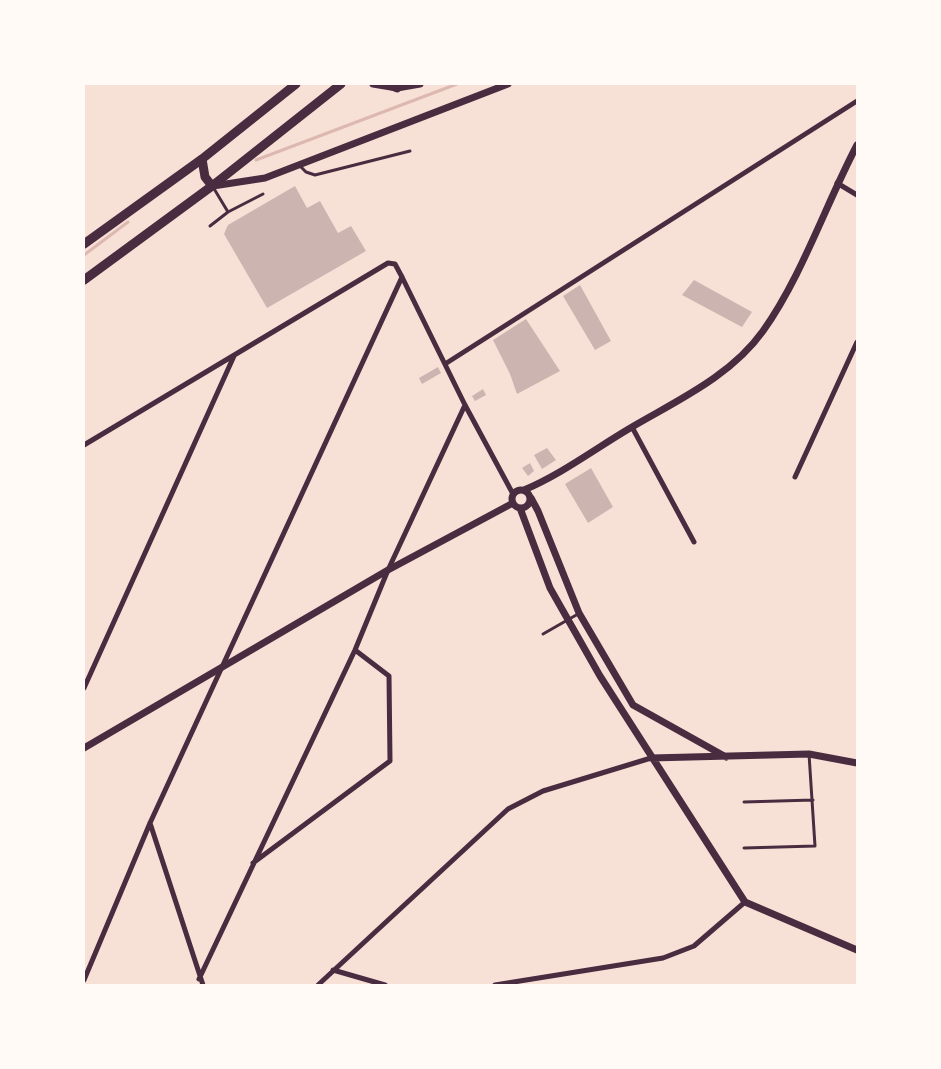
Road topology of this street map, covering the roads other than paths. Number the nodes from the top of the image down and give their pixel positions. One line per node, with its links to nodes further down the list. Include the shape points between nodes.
1 (296, 84): 11 (main road)
2 (341, 84): 14 (main road)
3 (373, 84): 7 (street)
4 (388, 84): 7 (main road)
5 (420, 84): 7 (street)
6 (508, 84): 12 (street)
7 (396, 88)
8 (857, 101): 24 (street)
9 (857, 145): 13 (street)
10 (410, 151): 12 (lane, via 315,175)
11 (202, 159): 14 (main road, via 205,177); 19 (main road)
12 (298, 165): 14 (street, via 265,178)
13 (837, 183): 16 (street); 26 (street, via 783,301 762,333 743,354 699,389)
14 (212, 186): 17 (lane); 21 (main road)
15 (263, 194): 17 (lane)
16 (857, 195)
17 (228, 212): 18 (lane)
18 (210, 226)
19 (84, 244)
20 (402, 278): 23 (street, via 395,264 388,263); 24 (street); 41 (street)
21 (84, 280)
22 (857, 346): 28 (street)
23 (234, 356): 27 (street); 42 (street)
24 (445, 364): 25 (street)
25 (466, 405): 31 (street); 36 (street)
26 (632, 427): 29 (street); 35 (street)
27 (84, 445)
28 (795, 477)
29 (542, 482): 30 (street); 32 (street)
30 (524, 490): 31 (street); 32 (street)
31 (513, 494): 33 (street)
32 (531, 497): 34 (street, via 526,508); 37 (street)
33 (513, 503): 34 (street); 36 (street)
34 (520, 508): 38 (street, via 550,588)
35 (694, 542)
36 (388, 570): 40 (street); 41 (street)
37 (578, 613): 38 (lane); 45 (street, via 633,705)
38 (567, 618): 39 (lane); 46 (street)
39 (543, 634)
40 (355, 650): 52 (street); 52 (street, via 389,676 390,761)
41 (223, 666): 43 (street); 50 (street)
42 (84, 688)
43 (84, 748)
44 (809, 754): 45 (street); 47 (street); 48 (lane)
45 (726, 757): 46 (street)
46 (651, 758): 53 (street); 55 (street, via 543,791 508,809)
47 (857, 763)
48 (814, 800): 49 (lane); 51 (lane, via 815,846)
49 (744, 802)
50 (150, 823): 56 (street); 57 (street)
51 (744, 848)
52 (252, 863): 56 (street)
53 (745, 902): 54 (street); 61 (street, via 694,946 663,958)
54 (857, 950)
55 (333, 970): 59 (street); 60 (street)
56 (200, 979): 58 (street)
57 (84, 980)
58 (202, 985)
59 (318, 985)
60 (385, 985)
61 (495, 985)

